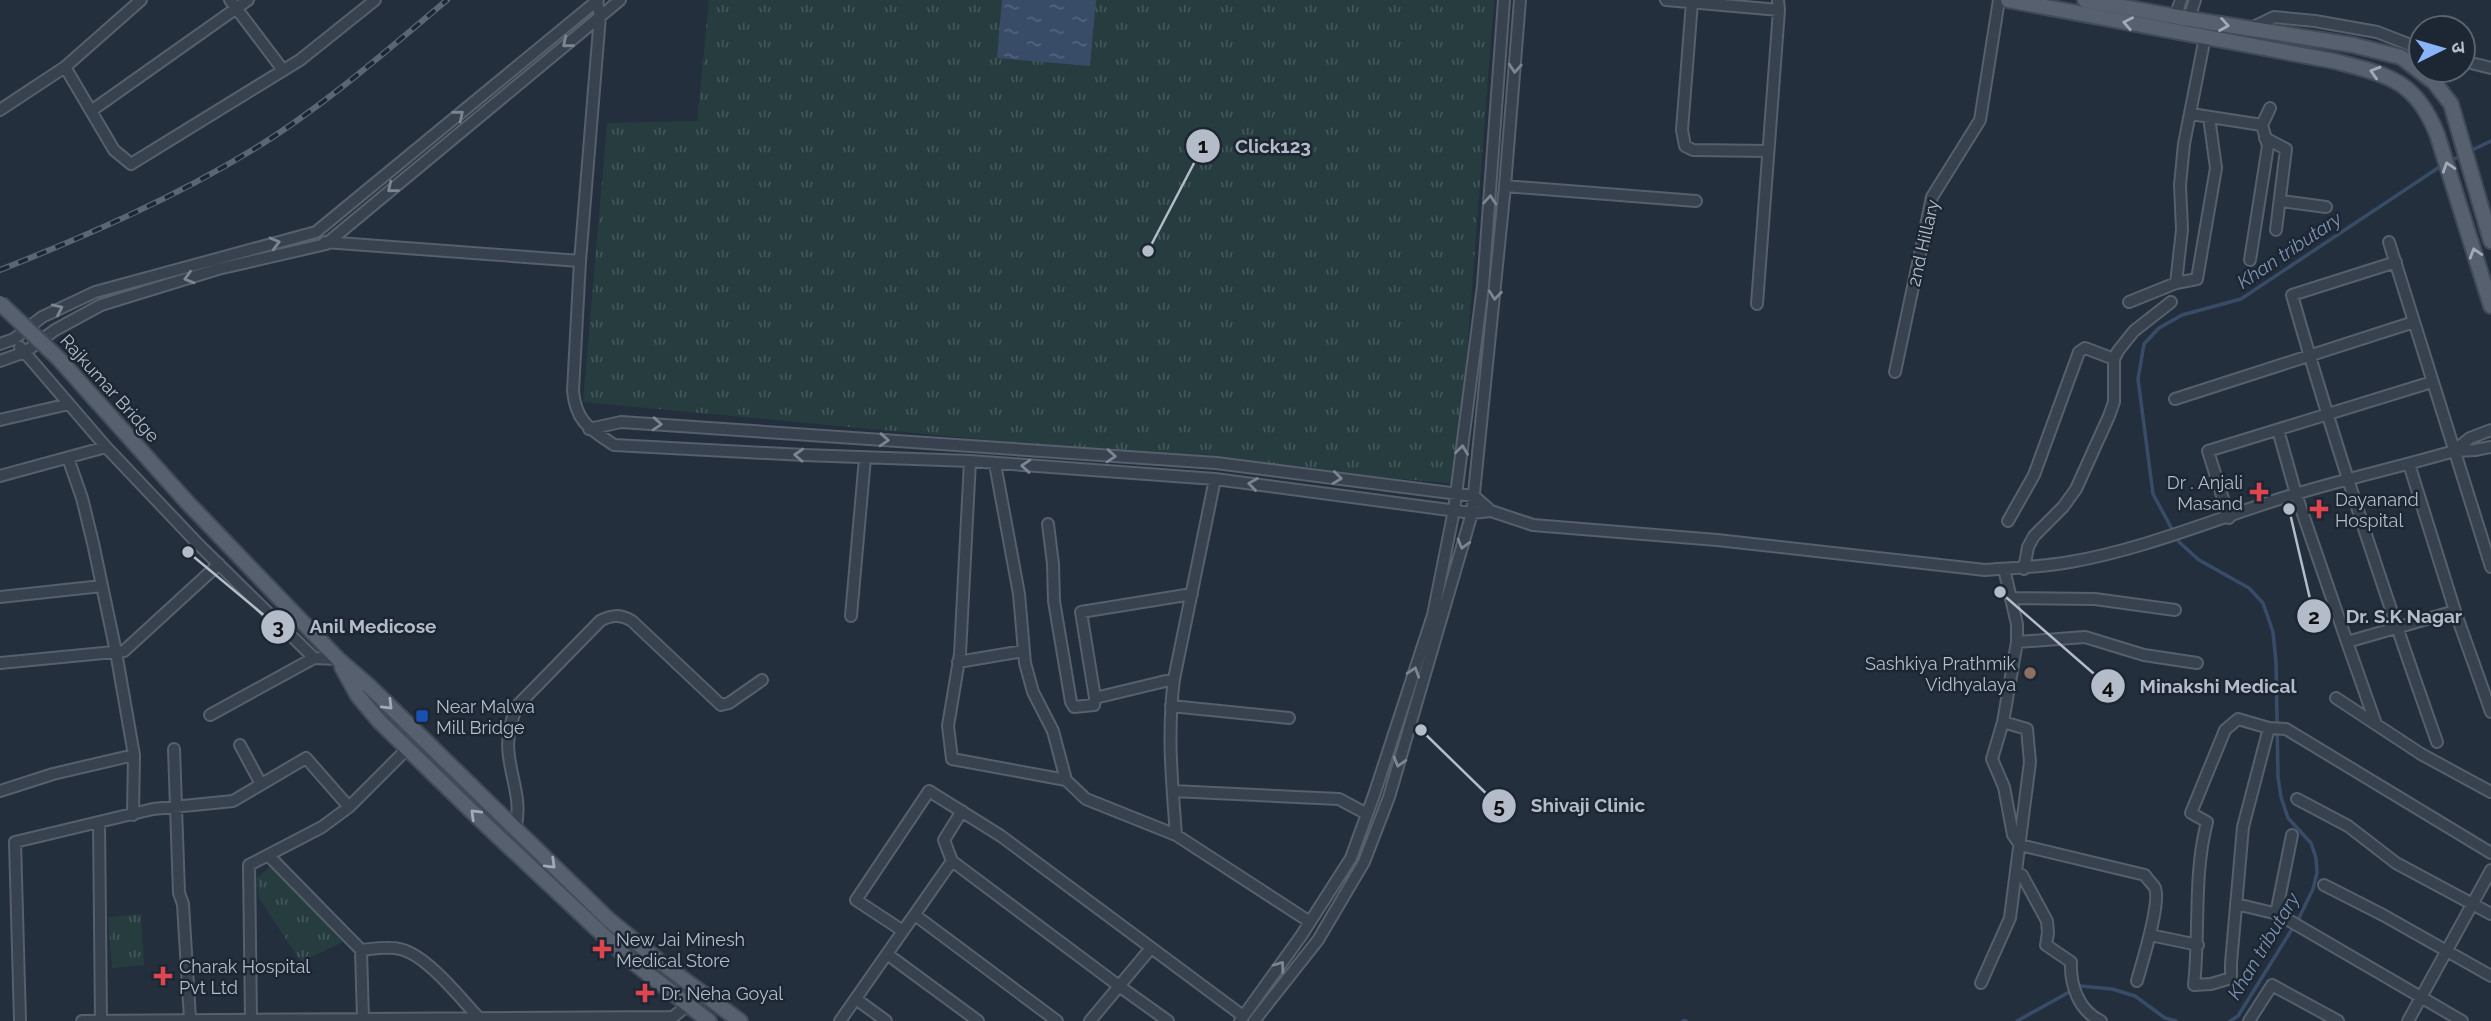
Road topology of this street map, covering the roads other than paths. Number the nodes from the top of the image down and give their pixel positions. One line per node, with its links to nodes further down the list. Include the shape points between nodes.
1 (141, 0): 22 (street)
2 (248, 0): 15 (street)
3 (375, 0): 23 (street)
4 (598, 0): 17 (street); 37 (street, one-way to 4)
5 (620, 0): 17 (street)
6 (1504, 0): 77 (street, one-way to 6, via 1483,286)
7 (1520, 0): 32 (street, one-way to 32)
8 (1666, 0): 14 (street)
9 (1999, 0): 57 (street, 2nd Hillary, via 1980,120 1932,197)
10 (2008, 0): 18 (main road, one-way to 10)
11 (2085, 0): 18 (main road)
12 (2181, 0): 18 (street)
13 (2195, 0): 18 (street)
14 (1692, 2): 16 (street); 31 (street, via 1682,130 1685,146)
15 (233, 5): 23 (street); 26 (street)
16 (1779, 5): 31 (street)
17 (600, 16): 40 (street, one-way to 40); 42 (street)
18 (2179, 25): 19 (main road, one-way to 19); 20 (main road)
19 (2249, 29): 21 (street, via 2274,17 2377,32); 38 (main road, via 2402,57 2434,82 2451,104)
20 (2205, 37): 27 (street); 48 (main road, one-way to 20, via 2428,110 2409,89 2383,74 2334,61)
21 (2407, 44)
22 (65, 67): 25 (street); 26 (street)
23 (283, 70): 26 (street, via 131,164 114,150)
24 (2270, 108): 29 (street)
25 (0, 110)
26 (91, 111)
27 (2191, 114): 28 (street); 44 (street, via 2180,185 2182,230)
28 (2209, 117): 29 (street); 44 (street, via 2216,168 2203,254 2197,279)
29 (2262, 125): 30 (street)
30 (2265, 138): 34 (street, via 2286,149); 41 (street, via 2268,146)
31 (1769, 152): 47 (street)
32 (1506, 186): 33 (street); 79 (street, one-way to 79)
33 (1696, 201)
34 (2281, 201): 35 (street); 36 (street)
35 (2326, 207)
36 (2276, 230)
37 (316, 232): 40 (street); 51 (street, one-way to 37, via 42,317 95,292)
38 (2491, 241)
39 (2389, 242): 43 (street)
40 (326, 244): 42 (street); 53 (street, one-way to 53, via 218,269 101,305)
41 (2250, 260)
42 (580, 261): 63 (street, via 573,391 579,417)
43 (2396, 262): 50 (street); 54 (street, via 2292,295)
44 (2176, 283): 45 (street)
45 (2129, 302)
46 (2171, 302): 55 (street, via 2134,331)
47 (1757, 304)
48 (2491, 306)
49 (3, 312): 103 (main road, Rajkumar Bridge, bridge, via 59,359 187,502)
50 (2414, 322): 54 (street); 58 (street)
51 (14, 339): 52 (street); 53 (street)
52 (0, 344)
53 (25, 352): 56 (street); 60 (street)
54 (2309, 355): 59 (street); 61 (street)
55 (2115, 359): 84 (street, via 2085,348 2079,352 2034,475); 89 (street, via 2114,402 2109,416 2076,489 2034,536)
56 (0, 361)
57 (1895, 372)
58 (2432, 382): 61 (street); 68 (street)
59 (2175, 400)
60 (69, 404): 62 (street); 66 (street)
61 (2327, 415): 64 (street); 76 (street)
62 (0, 420)
63 (590, 429): 70 (street, one-way to 63, via 614,445); 77 (street, one-way to 77, via 621,422 1216,463)
64 (2278, 430): 78 (street); 83 (street, via 2208,451)
65 (2491, 430): 68 (street, via 2470,438)
66 (106, 447): 69 (street); 86 (street)
67 (2491, 447): 68 (street)
68 (2455, 451): 73 (street); 87 (street)
69 (68, 458): 74 (street); 90 (street)
70 (865, 458): 71 (street); 96 (street)
71 (970, 461): 72 (street); 105 (street)
72 (995, 464): 75 (street, one-way to 72); 100 (street, via 1019,594)
73 (2409, 464): 76 (street); 95 (street)
74 (0, 476)
75 (1215, 479): 80 (street, one-way to 75); 91 (street)
76 (2350, 480): 78 (street); 97 (street)
77 (1456, 493): 79 (street); 80 (street)
78 (2296, 494): 83 (street); 99 (street)
79 (1474, 496): 81 (street); 82 (street)
80 (1454, 510): 82 (street); 132 (street, one-way to 80, via 1433,615)
81 (1491, 511): 82 (street); 88 (street, via 1556,528)
82 (1472, 513): 148 (street, one-way to 148, via 1389,797 1364,862)
83 (2229, 518): 89 (street, via 2070,562)
84 (2008, 521)
85 (1048, 524): 109 (street, via 1054,601 1071,702 1074,707 1091,706)
86 (219, 564): 101 (street, via 124,651); 102 (street)
87 (2491, 567)
88 (2004, 569): 89 (street); 93 (street)
89 (2024, 569)
90 (102, 586): 92 (street); 101 (street)
91 (1192, 594): 107 (street); 109 (street, via 1081,612)
92 (0, 597)
93 (2011, 598): 94 (street, via 2095,599); 98 (street)
94 (2175, 610)
95 (2455, 611): 97 (street); 112 (street)
96 (851, 617)
97 (2396, 628): 99 (street); 118 (street)
98 (2017, 642): 106 (street, via 2085,637 2144,655); 115 (street)
99 (2347, 642): 116 (street)
100 (1023, 651): 105 (street); 123 (street)
101 (116, 652): 104 (street); 122 (street)
102 (314, 658): 103 (street); 113 (street)
103 (338, 659): 120 (main road, via 358,696); 135 (main road, one-way to 135)
104 (1, 660)
105 (958, 662): 123 (street, via 948,726 952,759)
106 (2197, 663)
107 (1174, 679): 109 (street); 111 (street)
108 (762, 680): 135 (street, via 721,705 632,621 615,616 600,621 518,705 511,718 506,751 517,811)
109 (1095, 698)
110 (2336, 698): 116 (street)
111 (1171, 706): 114 (street); 126 (street)
112 (2491, 712)
113 (210, 715)
114 (1289, 718)
115 (2003, 722): 139 (street, via 1992,759 2004,787 2013,835); 139 (street, via 2027,729 2030,762)
116 (2376, 724): 127 (street)
117 (2275, 728): 141 (street); 150 (street, via 2243,827); 157 (street, via 2238,719 2225,730 2191,813 2207,822 2196,904)
118 (2437, 742)
119 (240, 745): 124 (street)
120 (408, 748): 130 (street); 140 (main road, one-way to 120)
121 (174, 749): 129 (street)
122 (134, 755): 125 (street); 133 (street)
123 (1066, 780): 136 (street, via 1086,799)
124 (261, 784): 129 (street, via 233,801); 130 (street, via 306,758)
125 (0, 791)
126 (1172, 791): 132 (street, via 1339,799); 136 (street)
127 (2491, 792)
128 (2297, 799): 149 (street, via 2348,826 2396,863)
129 (177, 807): 133 (street); 174 (street)
130 (349, 807): 142 (street)
131 (962, 811): 143 (street, via 944,840); 155 (street, via 929,791 856,900); 158 (street)
132 (1367, 814): 147 (street, via 1351,858)
133 (133, 815): 134 (street)
134 (99, 822): 179 (street, via 15,842); 181 (street)
135 (515, 831): 138 (main road)
136 (1176, 835): 154 (street)
137 (2292, 835): 151 (street)
138 (526, 841): 140 (main road); 166 (main road, one-way to 166, via 608,919)
139 (2020, 845): 145 (street); 156 (street, via 2145,875 2155,888)
140 (516, 853): 169 (main road, via 630,960)
141 (2491, 853)
142 (269, 856): 159 (street); 175 (street, via 249,865)
143 (952, 861): 153 (street); 165 (street)
144 (2491, 870): 149 (street)
145 (2017, 874): 164 (street, via 2010,918); 190 (street, via 2022,875 2047,921 2046,945 2071,962 2080,1005)
146 (2324, 885): 160 (street)
147 (1331, 889): 148 (street); 154 (street)
148 (1344, 896): 176 (street, via 1318,940)
149 (2472, 903): 152 (street); 160 (street)
150 (2235, 904): 151 (street); 157 (street, via 2231,978 2194,985)
151 (2276, 914): 167 (street)
152 (2491, 914)
153 (915, 915): 155 (street); 187 (street)
154 (1310, 922): 176 (street, one-way to 154)
155 (903, 931): 161 (street)
156 (2150, 934): 157 (street); 163 (street)
157 (2198, 945)
158 (1151, 948): 165 (street); 176 (street)
159 (360, 950): 170 (street); 171 (street, via 388,948 414,954)
160 (2447, 950): 162 (street); 167 (street)
161 (887, 954): 168 (street); 186 (street)
162 (2491, 976)
163 (2137, 981)
164 (1981, 983)
165 (1119, 986): 188 (street); 189 (street)
166 (699, 990): 169 (street); 183 (main road)
167 (2421, 997): 193 (street); 194 (street)
168 (856, 999): 184 (street); 185 (street)
169 (688, 1005): 172 (street, via 673,1017); 182 (main road)
170 (363, 1018): 177 (street); 178 (street)
171 (480, 1018): 172 (street); 178 (street)
172 (652, 1018)
173 (2251, 1018): 191 (street); 192 (street, via 2273,985)
174 (190, 1019): 175 (street); 181 (street)
175 (251, 1019): 177 (street)
176 (1246, 1019)
177 (333, 1020)
178 (448, 1020)
179 (20, 1021)
180 (82, 1021): 181 (street)
181 (102, 1021)
182 (709, 1021)
183 (740, 1021)
184 (840, 1021)
185 (886, 1021)
186 (978, 1021)
187 (1057, 1021)
188 (1090, 1021)
189 (1168, 1021)
190 (2101, 1021)
191 (2263, 1021)
192 (2338, 1021)
193 (2408, 1021)
194 (2462, 1021)

